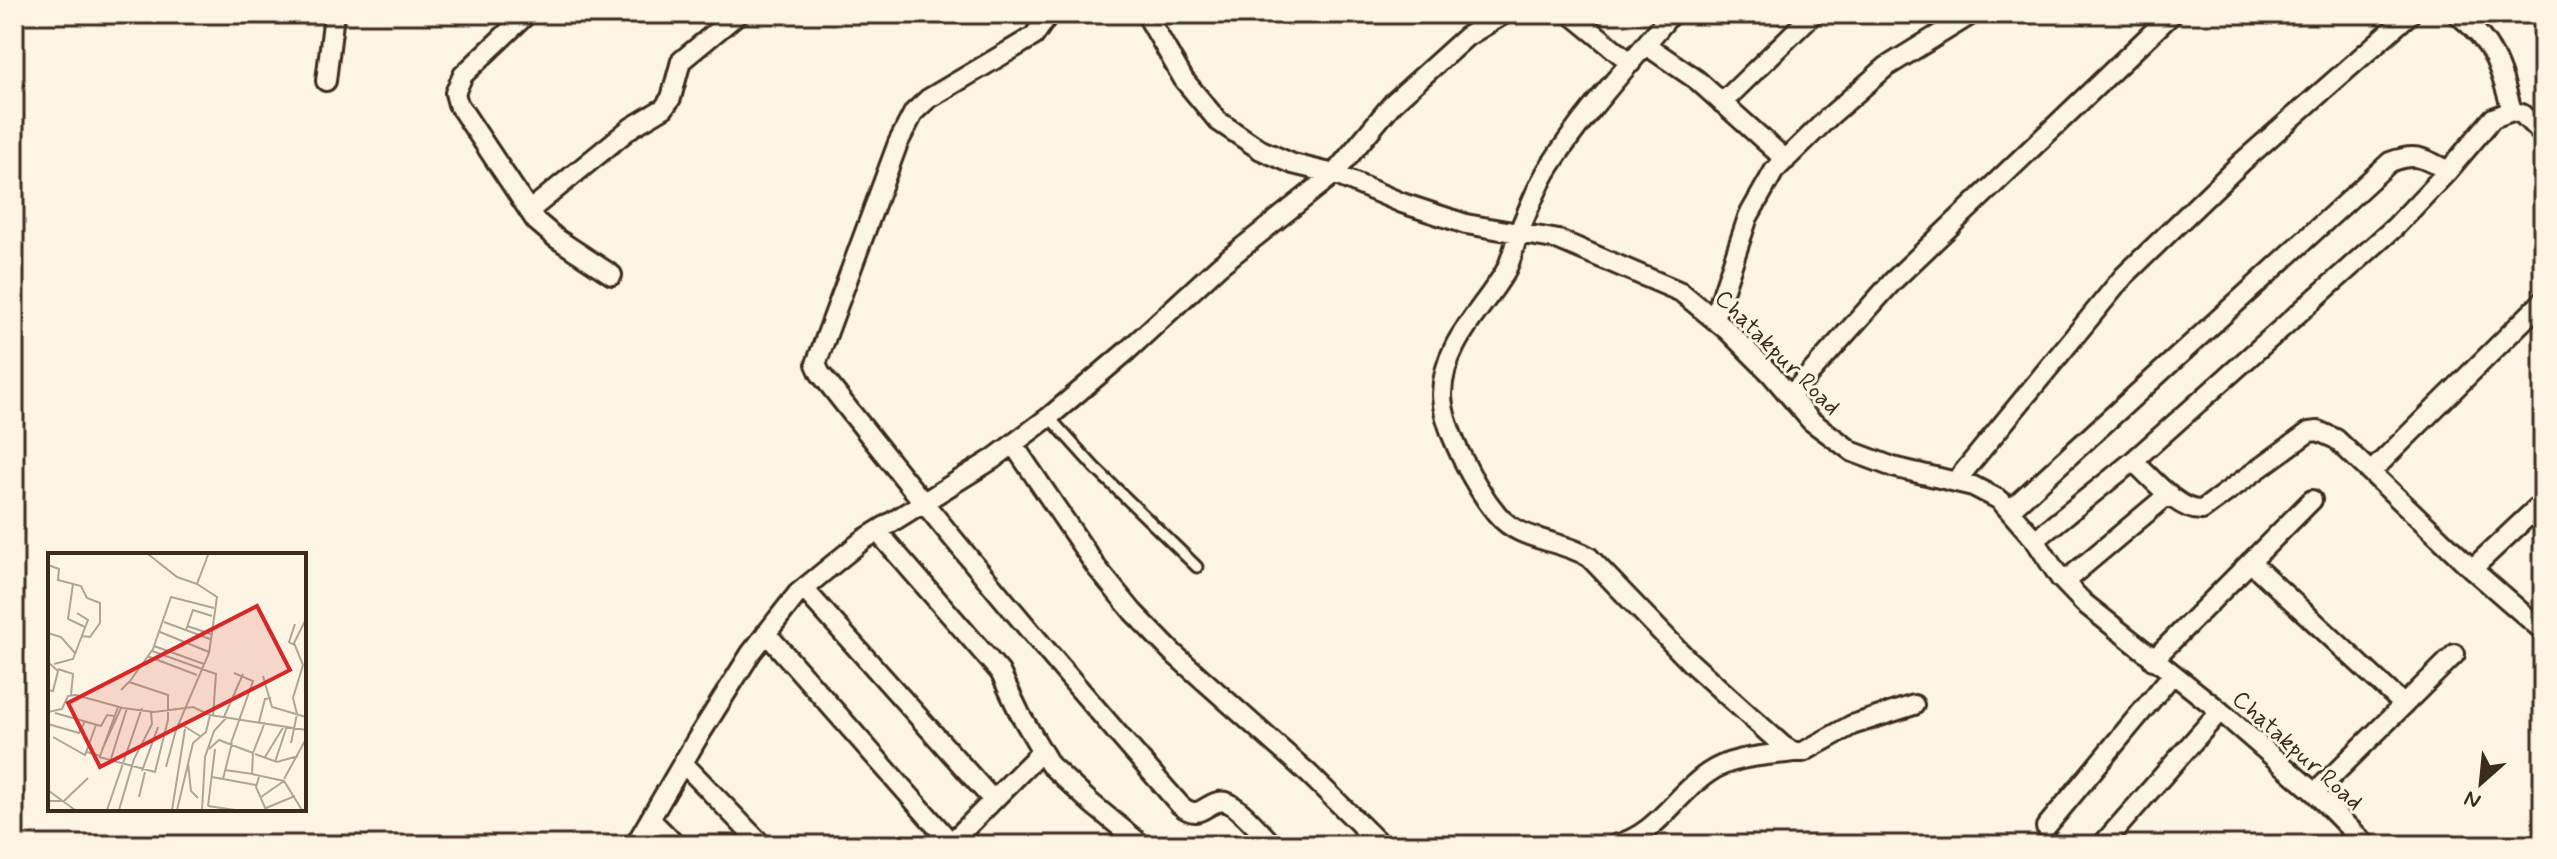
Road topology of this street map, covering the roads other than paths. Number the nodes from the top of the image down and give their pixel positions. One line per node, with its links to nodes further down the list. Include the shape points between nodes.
1 (334, 14): 17 (street)
2 (527, 14): 24 (street, via 463,75 455,93)
3 (738, 14): 24 (street, via 681,61 664,108 632,127)
4 (1049, 14): 38 (street, via 1034,36 914,112 816,364)
5 (1146, 14): 23 (street, Chatakpur Road, via 1184,80 1218,121 1261,150)
6 (1504, 14): 14 (street)
7 (1571, 14): 16 (street)
8 (1671, 14): 15 (street)
9 (1813, 14): 18 (street)
10 (1972, 14): 21 (street, via 1886,67)
11 (2172, 14): 29 (street, via 1893,281)
12 (2410, 14): 34 (street, via 2242,162 2124,276)
13 (2468, 17): 19 (street, via 2500,66)
14 (1474, 22): 23 (street, via 1393,103)
15 (1646, 45): 16 (street); 18 (street)
16 (1631, 63): 25 (street, via 1550,167)
17 (326, 81)
18 (1722, 103): 21 (street)
19 (2512, 111): 20 (street); 22 (street, via 2493,118)
20 (2543, 135)
21 (1786, 160): 28 (street, via 1748,217)
22 (2448, 171): 32 (street, via 2395,227); 39 (street, via 2422,157 2390,162)
23 (1334, 174): 25 (street, Chatakpur Road, via 1466,224); 30 (street, via 1219,266)
24 (529, 211): 26 (street, via 556,238)
25 (1518, 233): 28 (street, Chatakpur Road, via 1559,240 1681,292); 56 (street, via 1507,269 1461,333 1447,364 1444,417 1461,457 1497,515 1515,529 1589,557 1690,662)
26 (612, 275)
27 (2543, 301): 33 (street)
28 (1714, 319): 29 (street, Chatakpur Road)
29 (1790, 396): 34 (street, Chatakpur Road, via 1811,421 1853,452)
30 (1049, 417): 31 (street); 43 (lane)
31 (1013, 444): 38 (street); 68 (street, via 1133,612)
32 (2133, 461): 35 (street); 41 (street)
33 (2372, 471): 35 (street, via 2336,439 2309,432 2202,510 2193,511); 44 (street)
34 (1956, 481): 39 (street, Chatakpur Road, via 1987,492)
35 (2169, 494): 45 (street)
36 (2312, 500): 42 (street)
37 (2543, 502): 44 (street)
38 (921, 503): 40 (street); 67 (street, via 1180,805 1194,813 1228,803)
39 (2010, 510): 41 (street, Chatakpur Road)
40 (877, 531): 46 (street); 55 (street, via 1000,672)
41 (2035, 540): 45 (street, Chatakpur Road)
42 (2250, 562): 50 (street); 53 (street)
43 (1197, 567)
44 (2472, 569): 47 (street)
45 (2064, 582): 50 (street, Chatakpur Road)
46 (804, 589): 48 (street); 59 (street)
47 (2543, 631)
48 (766, 633): 57 (street); 62 (street)
49 (2455, 654): 53 (street)
50 (2153, 660): 51 (street, Chatakpur Road)
51 (2172, 675): 54 (street, Chatakpur Road); 61 (street)
52 (1914, 705): 56 (street)
53 (2404, 705): 58 (street)
54 (2220, 711): 58 (street, Chatakpur Road); 70 (street)
55 (1041, 752): 59 (street); 66 (street)
56 (1793, 752): 69 (street, via 1726,763 1697,781 1641,836)
57 (683, 763): 60 (street); 65 (street)
58 (2315, 793): 71 (street, Chatakpur Road)
59 (992, 799): 62 (street)
60 (650, 819): 63 (street); 64 (street)
61 (2046, 827)
62 (952, 844)
63 (635, 845)
64 (676, 845)
65 (762, 845)
66 (1142, 845)
67 (1273, 845)
68 (1381, 845)
69 (1615, 845)
70 (2102, 845)
71 (2366, 845)

